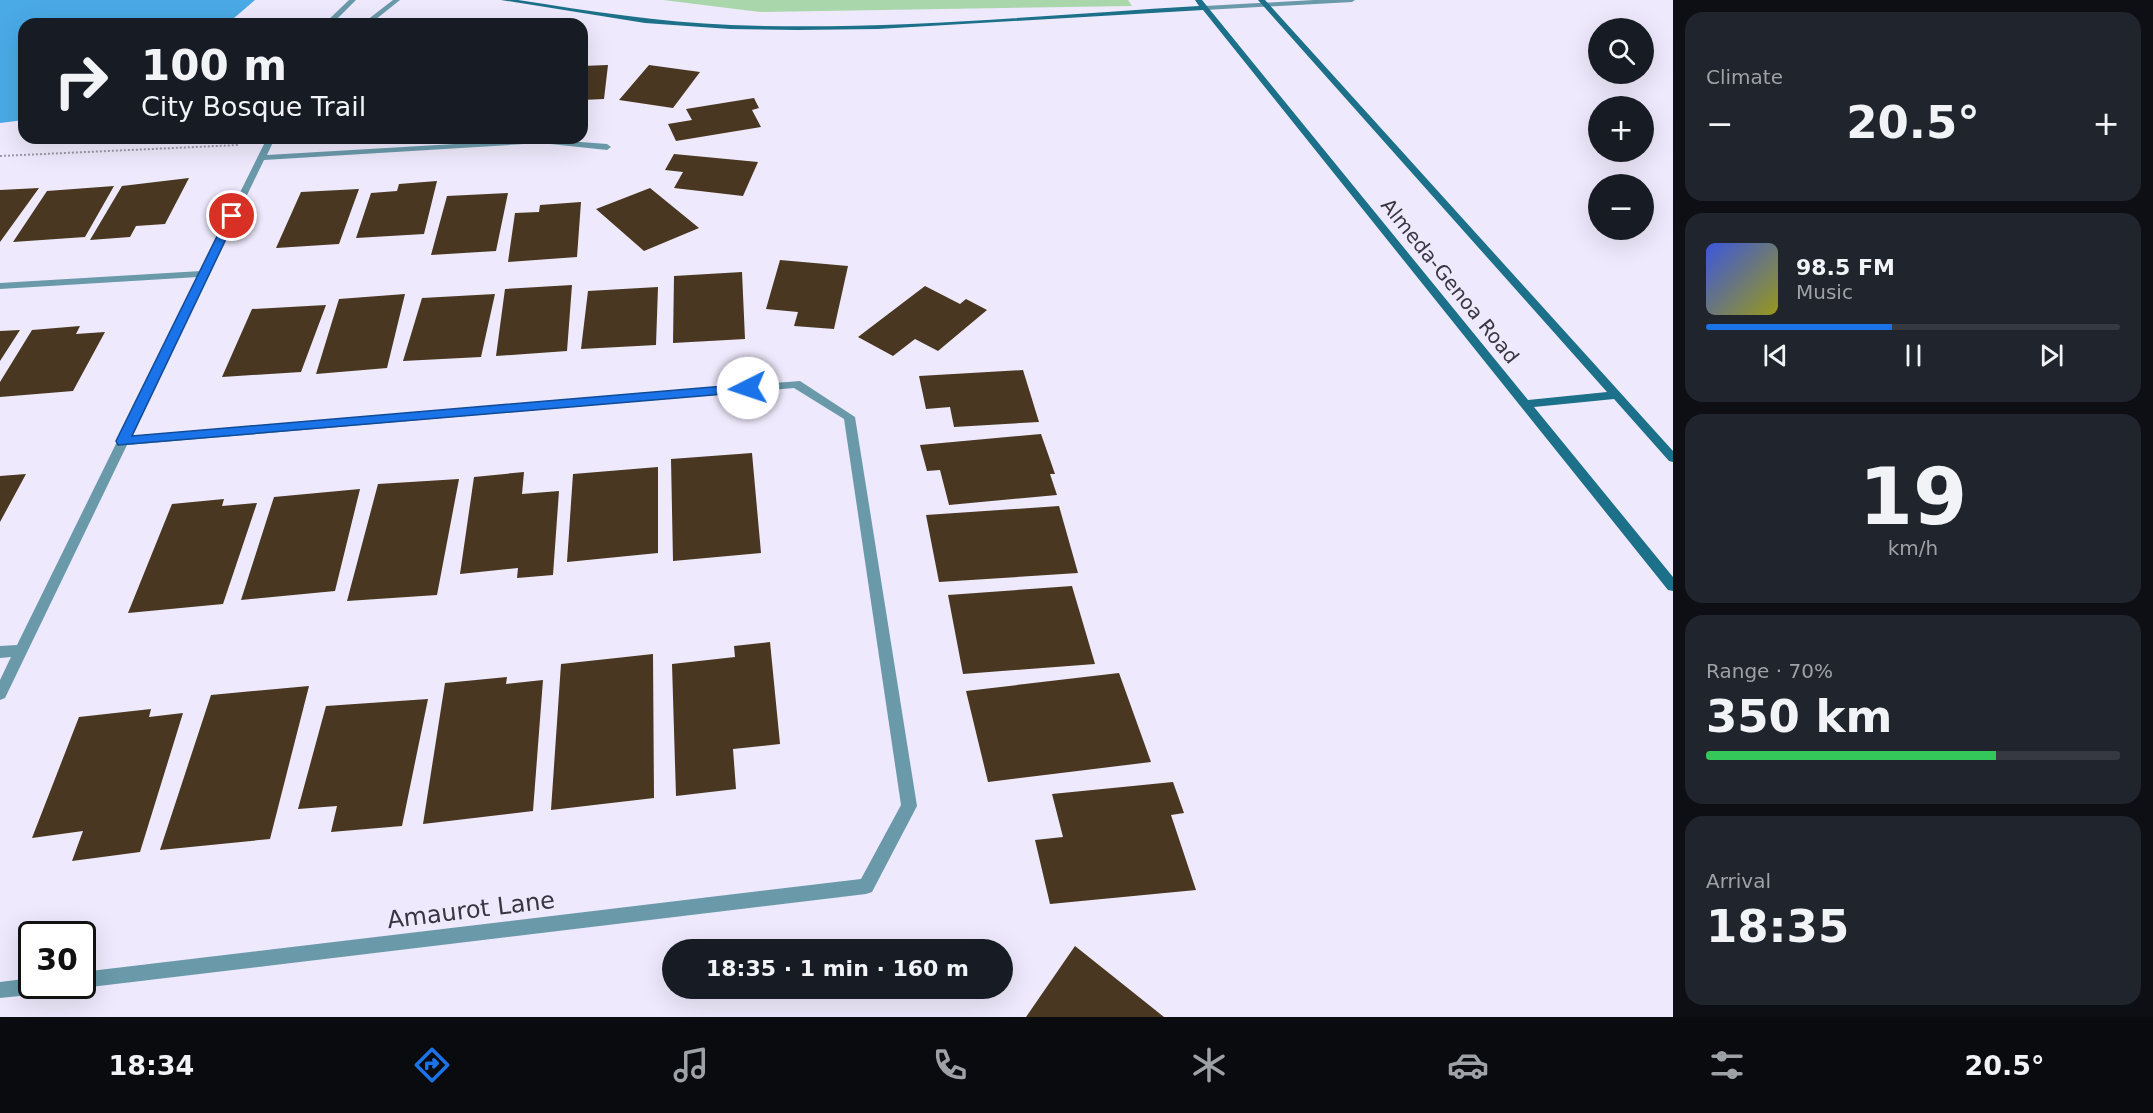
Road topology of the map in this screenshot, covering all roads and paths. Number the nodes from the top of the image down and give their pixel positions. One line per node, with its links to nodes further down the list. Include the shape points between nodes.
1 (353, 0): 7 (street)
2 (397, 0): 8 (street)
3 (504, 0): 6 (main road, via 645,21 797,28 878,27)
4 (1352, 0): 5 (street)
5 (1264, 2): 6 (street); 18 (main road)
6 (1202, 4): 19 (main road, Almeda-Genoa Road)
7 (334, 18)
8 (374, 18)
9 (216, 144): 14 (path)
10 (268, 144): 15 (street)
11 (492, 144): 15 (street)
12 (574, 144): 13 (street)
13 (606, 147)
14 (0, 156)
15 (261, 158): 16 (street)
16 (203, 274): 17 (street); 20 (street)
17 (0, 285)
18 (1616, 395): 19 (main road); 21 (main road)
19 (1526, 404): 22 (main road, Almeda-Genoa Road)
20 (123, 441): 23 (street); 26 (street, Amaurot Lane, via 796,384 849,417 909,806 866,886)
21 (1673, 458)
22 (1673, 586)
23 (21, 650): 24 (street); 25 (street)
24 (0, 652)
25 (0, 694)
26 (96, 978)
27 (18, 988): 28 (street)
28 (0, 990)

